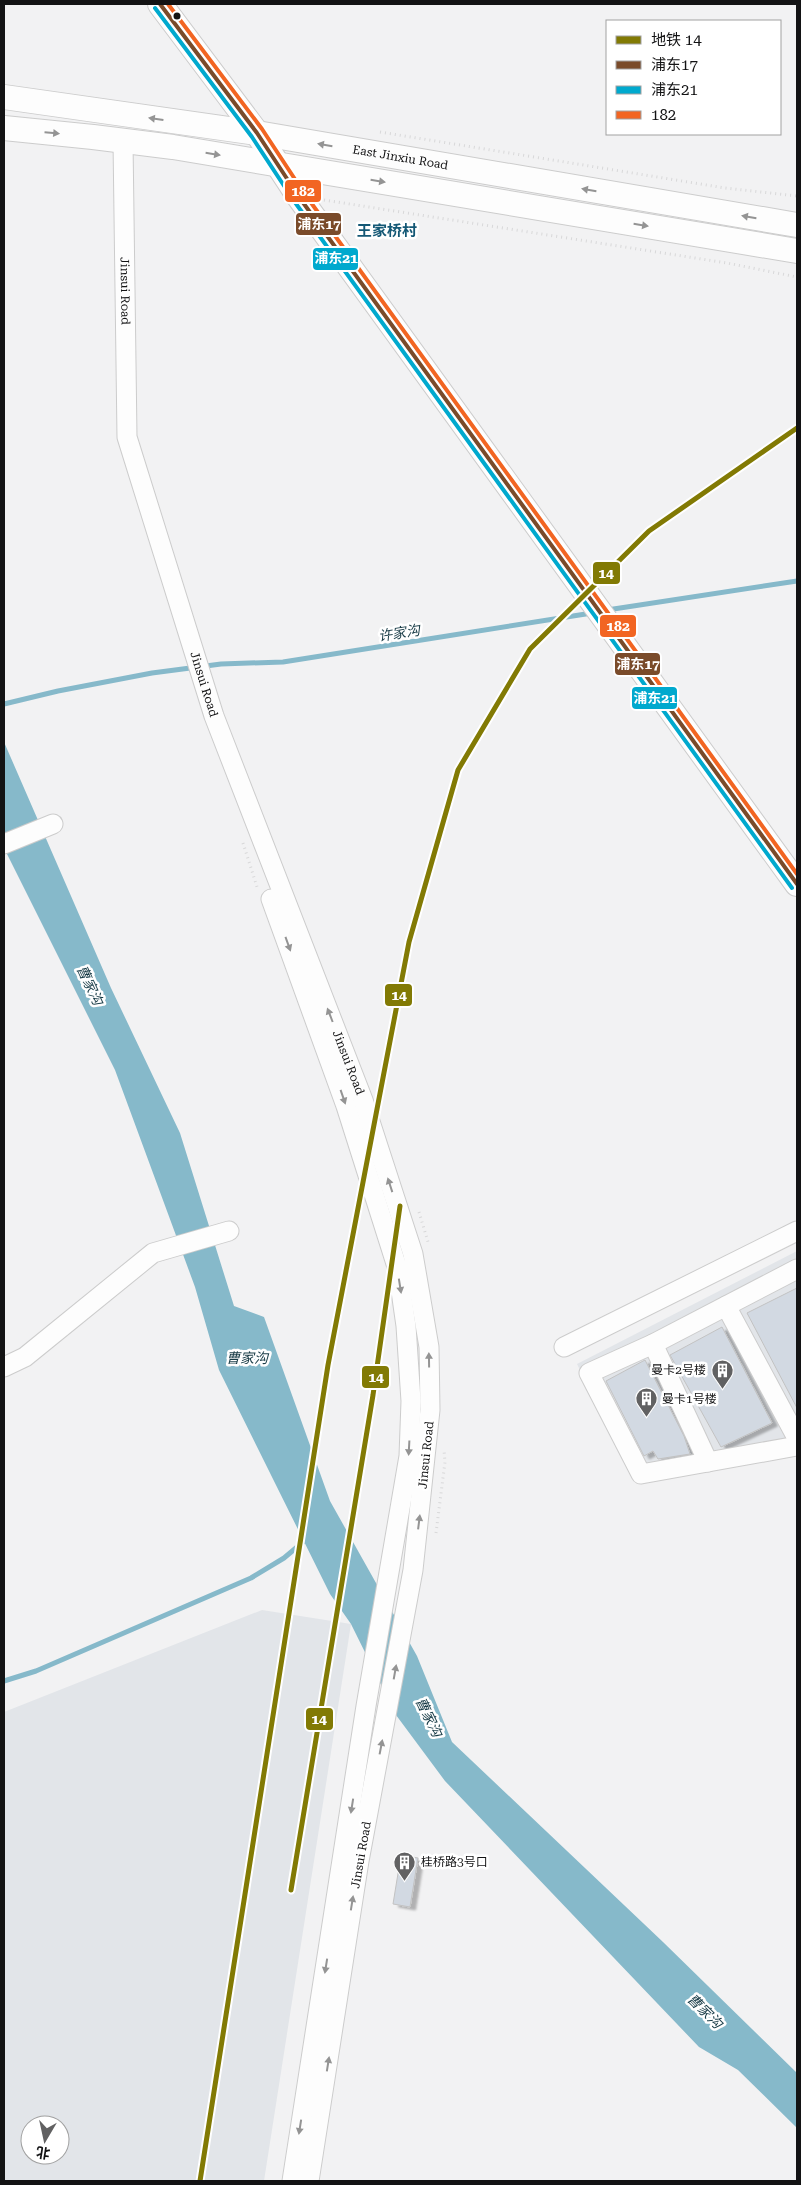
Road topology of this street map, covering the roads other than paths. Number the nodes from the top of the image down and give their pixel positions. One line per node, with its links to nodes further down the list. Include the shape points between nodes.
1 (160, 4): 5 (main road)
2 (4, 86): 3 (main road)
3 (15, 99): 5 (main road, East Jinxiu Road, one-way to 3)
4 (8, 133): 6 (main road, one-way to 6)
5 (257, 133): 7 (main road); 8 (main road, East Jinxiu Road, one-way to 5)
6 (117, 140): 7 (main road, one-way to 7); 10 (street, Jinsui Road, via 117,440)
7 (278, 165): 9 (main road, one-way to 9); 13 (main road)
8 (797, 225)
9 (797, 251)
10 (210, 717): 24 (street, Jinsui Road, one-way to 24, via 346,1106 398,1270 411,1401 409,1456 366,1706); 24 (street, Jinsui Road, one-way to 10, via 386,1720 413,1570 430,1410 429,1347 413,1254 363,1100)
11 (53, 824): 12 (street)
12 (4, 844)
13 (797, 884)
14 (797, 1230): 19 (street)
15 (229, 1231): 20 (street, via 153,1253 25,1357)
16 (797, 1269): 17 (street)
17 (726, 1306): 18 (street); 21 (street)
18 (653, 1344): 23 (street); 23 (street, via 589,1373 641,1474)
19 (564, 1347)
20 (4, 1367)
21 (797, 1438)
22 (797, 1446): 23 (street)
23 (708, 1462)
24 (366, 1773): 25 (street, Jinsui Road, one-way to 25); 26 (street, Jinsui Road, one-way to 24, via 359,1861)
25 (292, 2181)
26 (309, 2181)

